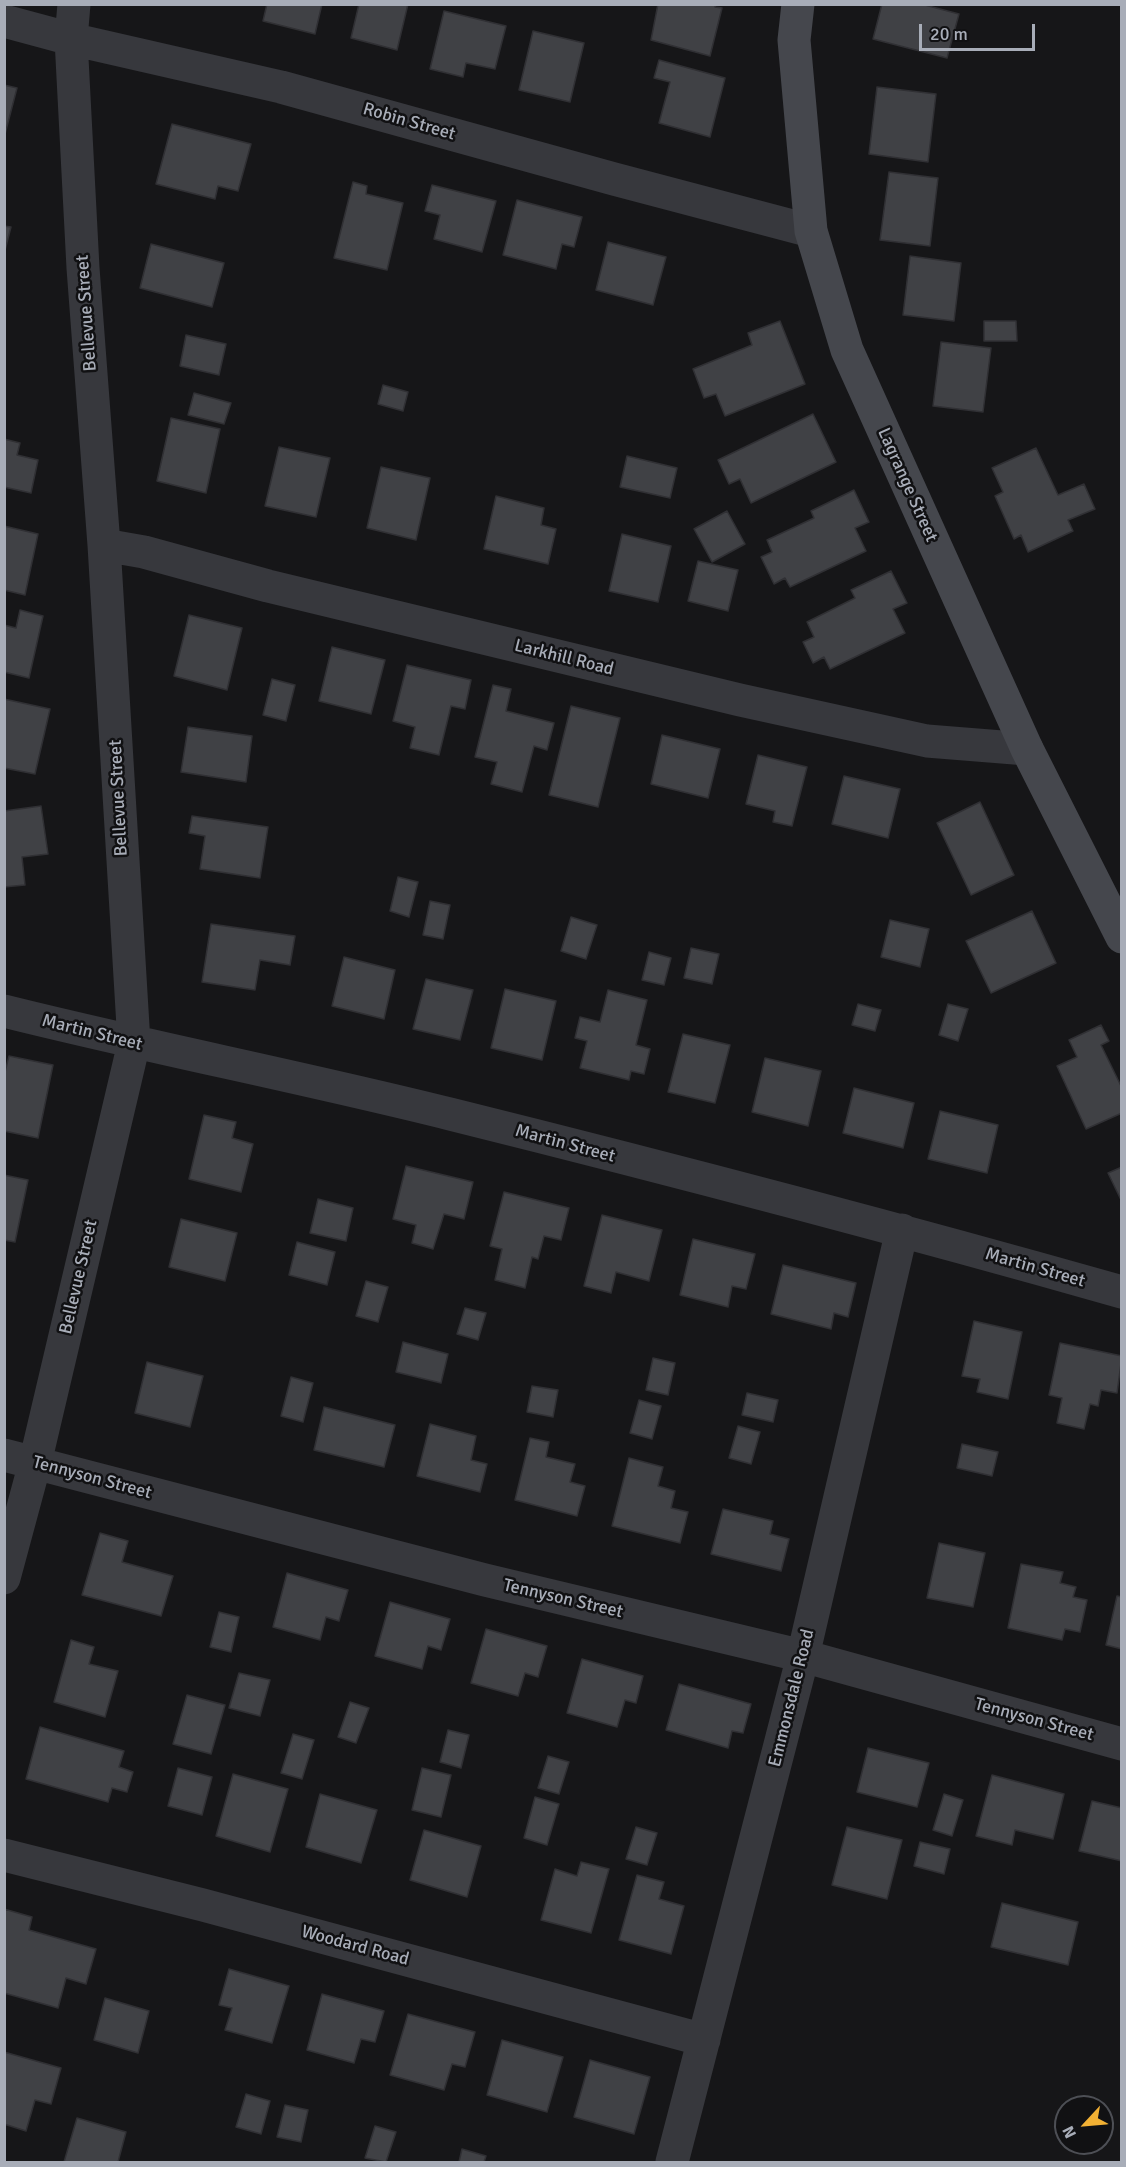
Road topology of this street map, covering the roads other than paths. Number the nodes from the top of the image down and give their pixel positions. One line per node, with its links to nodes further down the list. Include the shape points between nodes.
1 (74, 4): 4 (street, Bellevue Street)
2 (798, 4): 5 (main road, Lagrange Street, via 794,40)
3 (4, 21): 4 (street, Robin Street)
4 (71, 39): 5 (street, Robin Street, via 281,87); 6 (street, Bellevue Street, via 83,268)
5 (811, 231): 7 (main road, Lagrange Street, via 847,350)
6 (105, 545): 7 (street, Larkhill Road, via 740,700 927,741); 10 (street, Bellevue Street)
7 (1027, 749): 8 (main road, Lagrange Street)
8 (1122, 937)
9 (4, 1011): 10 (street, Martin Street)
10 (134, 1043): 11 (street, Martin Street, via 449,1114); 13 (street, Bellevue Street)
11 (902, 1230): 12 (street, Martin Street); 15 (street, Emmonsdale Road)
12 (1122, 1292)
13 (20, 1459): 14 (street, Bellevue Street); 15 (street, Tennyson Street, via 473,1577)
14 (4, 1578)
15 (803, 1656): 16 (street, Tennyson Street); 18 (street, Emmonsdale Road)
16 (1122, 1744)
17 (4, 1855): 18 (street, Woodard Road)
18 (704, 2040): 19 (street, Emmonsdale Road)
19 (672, 2163)

